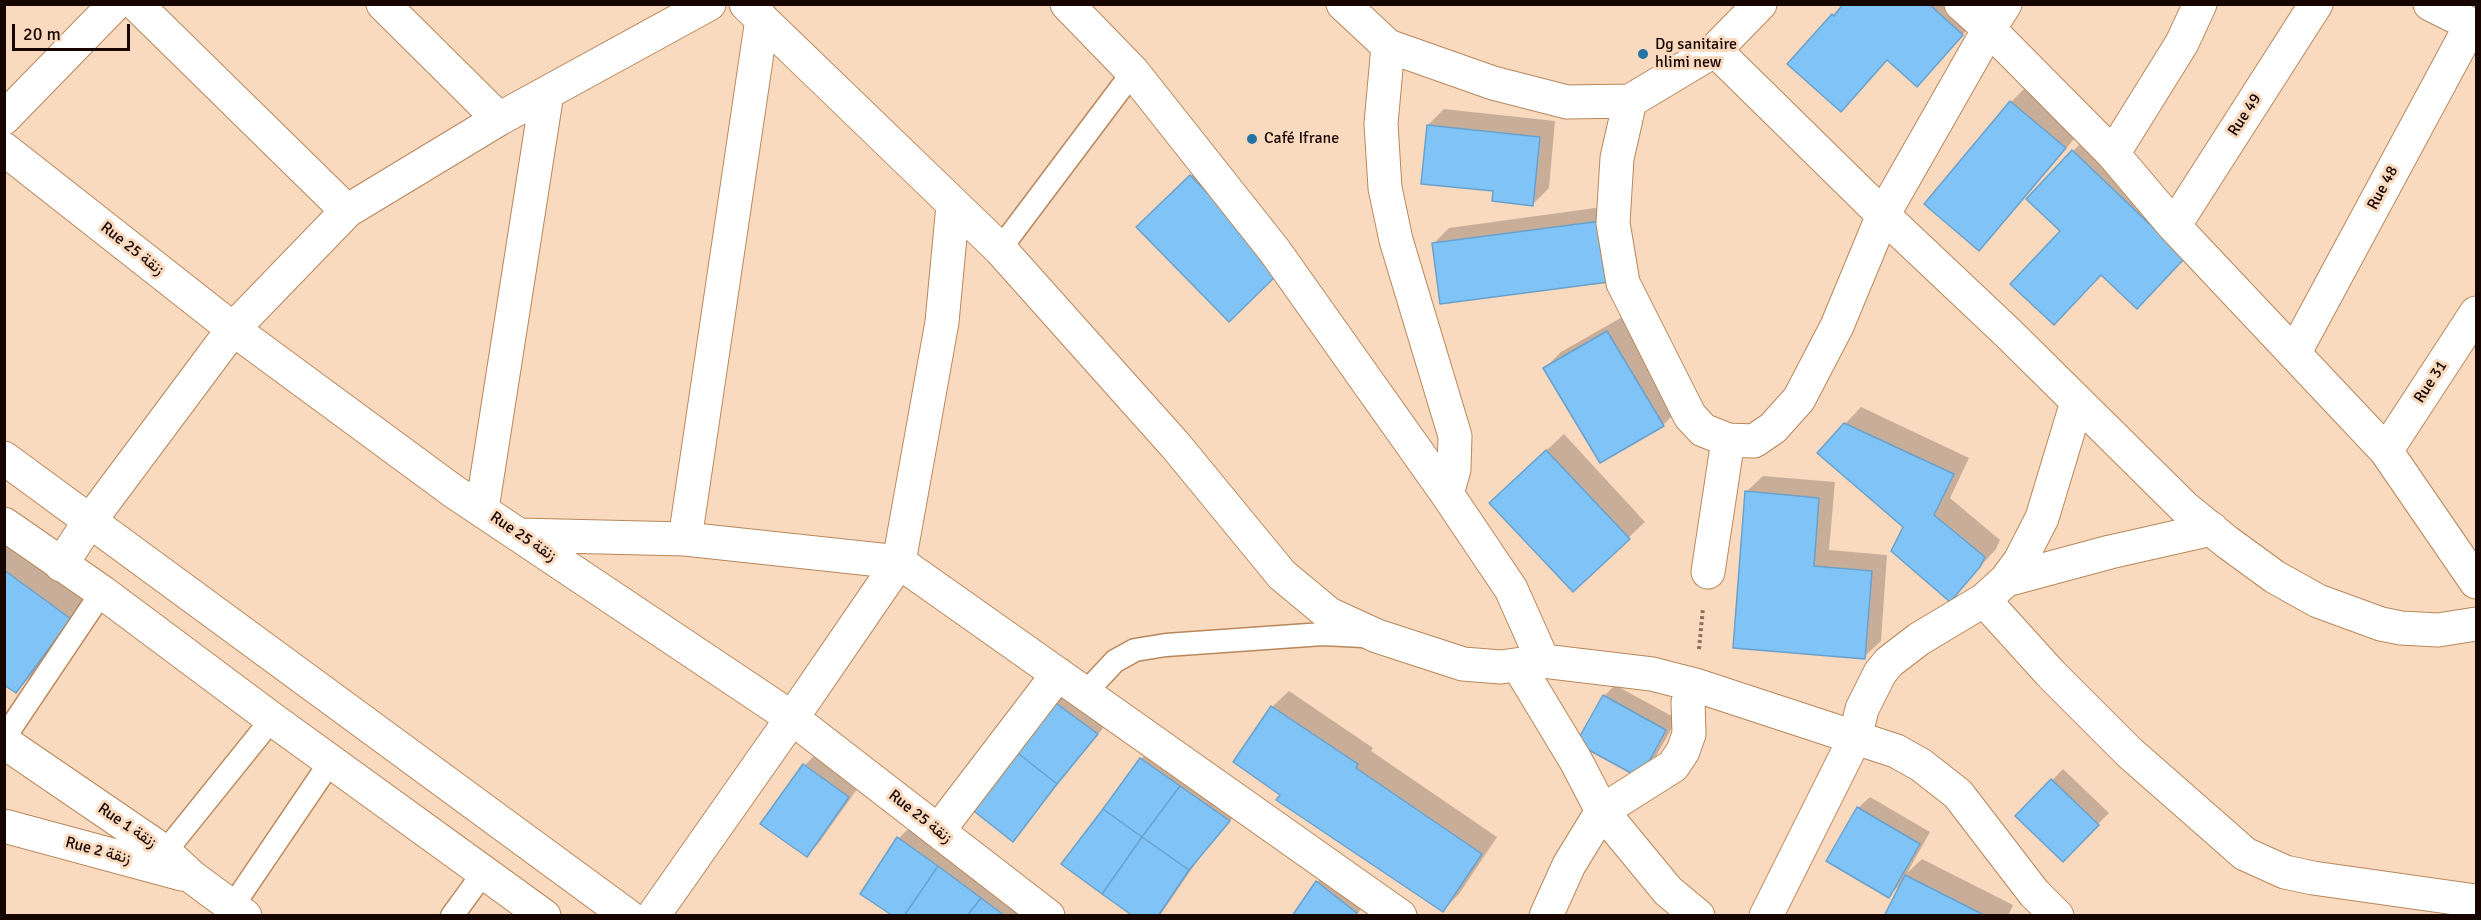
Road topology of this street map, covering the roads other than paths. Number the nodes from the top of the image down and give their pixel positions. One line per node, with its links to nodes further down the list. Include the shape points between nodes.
1 (116, 4): 20 (street)
2 (136, 4): 25 (street)
3 (383, 4): 21 (street)
4 (709, 4): 18 (street)
5 (1067, 4): 17 (street)
6 (1343, 4): 15 (street)
7 (1961, 4): 13 (street)
8 (2200, 4): 23 (street, via 2182,43)
9 (2316, 4): 27 (street, Rue 49)
10 (2430, 4): 14 (street)
11 (1756, 6): 16 (street)
12 (754, 12): 24 (street); 42 (street)
13 (1997, 16): 23 (street); 26 (street)
14 (2474, 26): 31 (street, Rue 48)
15 (1388, 46): 19 (street, via 1492,83 1568,102); 36 (street, via 1381,124 1385,188 1396,240 1455,436 1454,469)
16 (1714, 50): 19 (street); 26 (street)
17 (1133, 72): 28 (lane); 36 (street, via 1274,250)
18 (547, 93): 21 (street); 37 (street)
19 (1630, 101): 33 (street, via 1617,158 1613,223 1623,283 1690,416 1703,430)
20 (4, 118)
21 (499, 119): 25 (street)
22 (4, 149): 30 (street, Rue 25 زنقة)
23 (2114, 154): 27 (street)
24 (953, 205): 28 (street); 43 (street, via 942,322)
25 (347, 211): 30 (street)
26 (1883, 215): 32 (street); 33 (street, via 1837,326 1799,399 1773,428 1754,441)
27 (2174, 226): 31 (street)
28 (1000, 249): 50 (street, via 1176,446 1282,575 1329,614)
29 (2476, 313): 34 (street, Rue 31)
30 (233, 329): 37 (street, Rue 25 زنقة); 38 (street)
31 (2295, 352): 34 (street)
32 (2077, 402): 40 (street); 47 (street, via 2042,518 2024,553)
33 (1728, 440): 45 (street)
34 (2386, 451): 46 (street)
35 (4, 458): 38 (street)
36 (1447, 494): 51 (street, via 1511,589)
37 (482, 509): 41 (street, Rue 25 زنقة)
38 (90, 522): 44 (street); 71 (street)
39 (4, 524): 44 (street)
40 (2212, 530): 47 (street, via 2110,552); 49 (street, via 2275,577 2351,614 2401,628 2438,630)
41 (519, 535): 42 (street); 55 (street, Rue 25 زنقة)
42 (685, 539): 43 (street)
43 (899, 562): 52 (street); 55 (street)
44 (62, 565): 48 (street)
45 (1707, 572)
46 (2476, 582)
47 (1995, 590): 58 (street, via 1889,662 1866,700); 67 (street, via 2051,674 2130,753 2245,854 2285,872 2313,878)
48 (102, 592): 56 (street); 57 (lane)
49 (2476, 624)
50 (1377, 636): 51 (street, via 1463,664 1501,667); 54 (lane, via 1323,634 1135,650 1115,660)
51 (1530, 663): 53 (street, via 1652,674); 61 (street)
52 (1058, 674): 54 (street); 63 (street)
53 (1695, 685): 58 (street); 61 (street, via 1688,702 1689,734 1673,766)
54 (1085, 693): 74 (street)
55 (792, 718): 63 (street, Rue 25 زنقة); 72 (street)
56 (272, 719): 60 (street); 64 (lane)
57 (4, 738)
58 (1855, 738): 77 (street); 78 (street, via 1896,752 1949,786 2034,893)
59 (4, 742): 64 (street, Rue 1 زنقة)
60 (331, 761): 65 (street); 68 (lane)
61 (1602, 811): 75 (street, via 1569,865); 76 (street, via 1668,891)
62 (4, 826): 66 (street, Rue 2 زنقة)
63 (938, 831): 73 (street, Rue 25 زنقة)
64 (165, 852): 66 (street, Rue 1 زنقة)
65 (484, 872): 69 (lane); 70 (street)
66 (192, 877): 68 (street, Rue 1 زنقة)
67 (2476, 901)
68 (236, 912)
69 (452, 915)
70 (544, 915)
71 (628, 915)
72 (653, 915)
73 (1048, 915)
74 (1400, 915)
75 (1546, 915)
76 (1698, 915)
77 (1766, 915)
78 (2057, 915)

